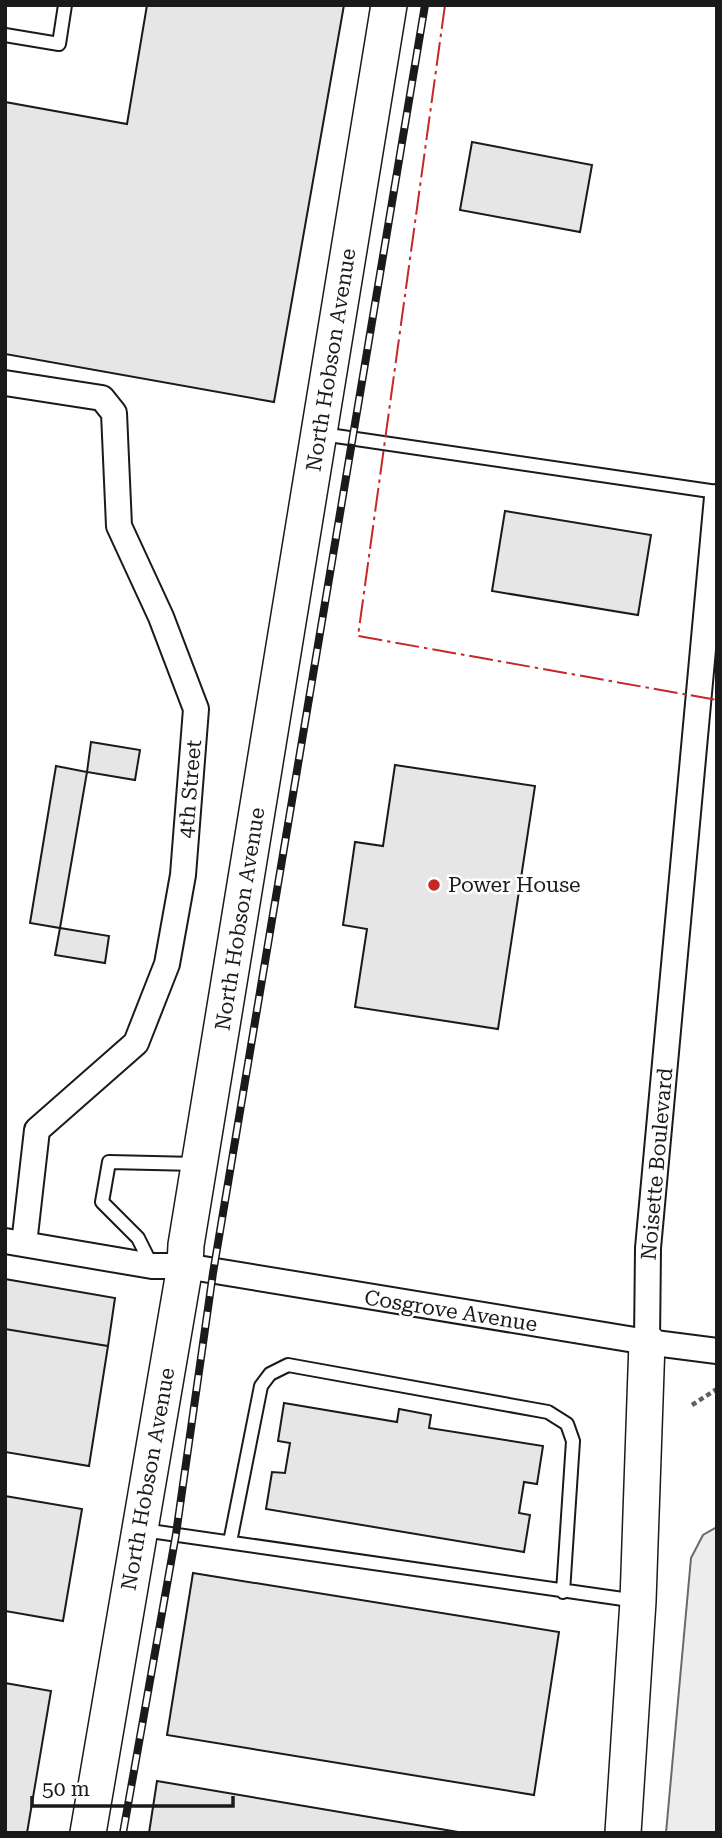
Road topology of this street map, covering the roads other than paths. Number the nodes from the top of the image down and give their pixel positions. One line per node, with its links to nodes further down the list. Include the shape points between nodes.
1 (65, 5): 3 (lane, via 59,44)
2 (389, 5): 5 (street, North Hobson Avenue)
3 (5, 35)
4 (5, 383): 8 (street, 4th Street, via 102,398 114,413 120,526 196,709 183,875 167,964 136,1043 37,1130)
5 (319, 433): 6 (lane); 7 (street, North Hobson Avenue)
6 (717, 495): 10 (street, Noisette Boulevard, via 648,1248)
7 (200, 1164): 9 (street, North Hobson Avenue, via 186,1245); 9 (lane, via 109,1163 102,1202)
8 (15, 1243): 9 (street, Cosgrove Avenue)
9 (169, 1266): 10 (street, Cosgrove Avenue); 12 (street, North Hobson Avenue)
10 (647, 1342): 11 (street, Cosgrove Avenue); 15 (street, Noisette Boulevard)
11 (717, 1351)
12 (139, 1530): 13 (lane); 16 (street, North Hobson Avenue)
13 (230, 1542): 14 (lane); 14 (lane, via 261,1385 288,1365 548,1412 567,1424 573,1441)
14 (563, 1592): 15 (lane)
15 (638, 1601): 17 (street, Noisette Boulevard)
16 (88, 1833)
17 (623, 1833)

